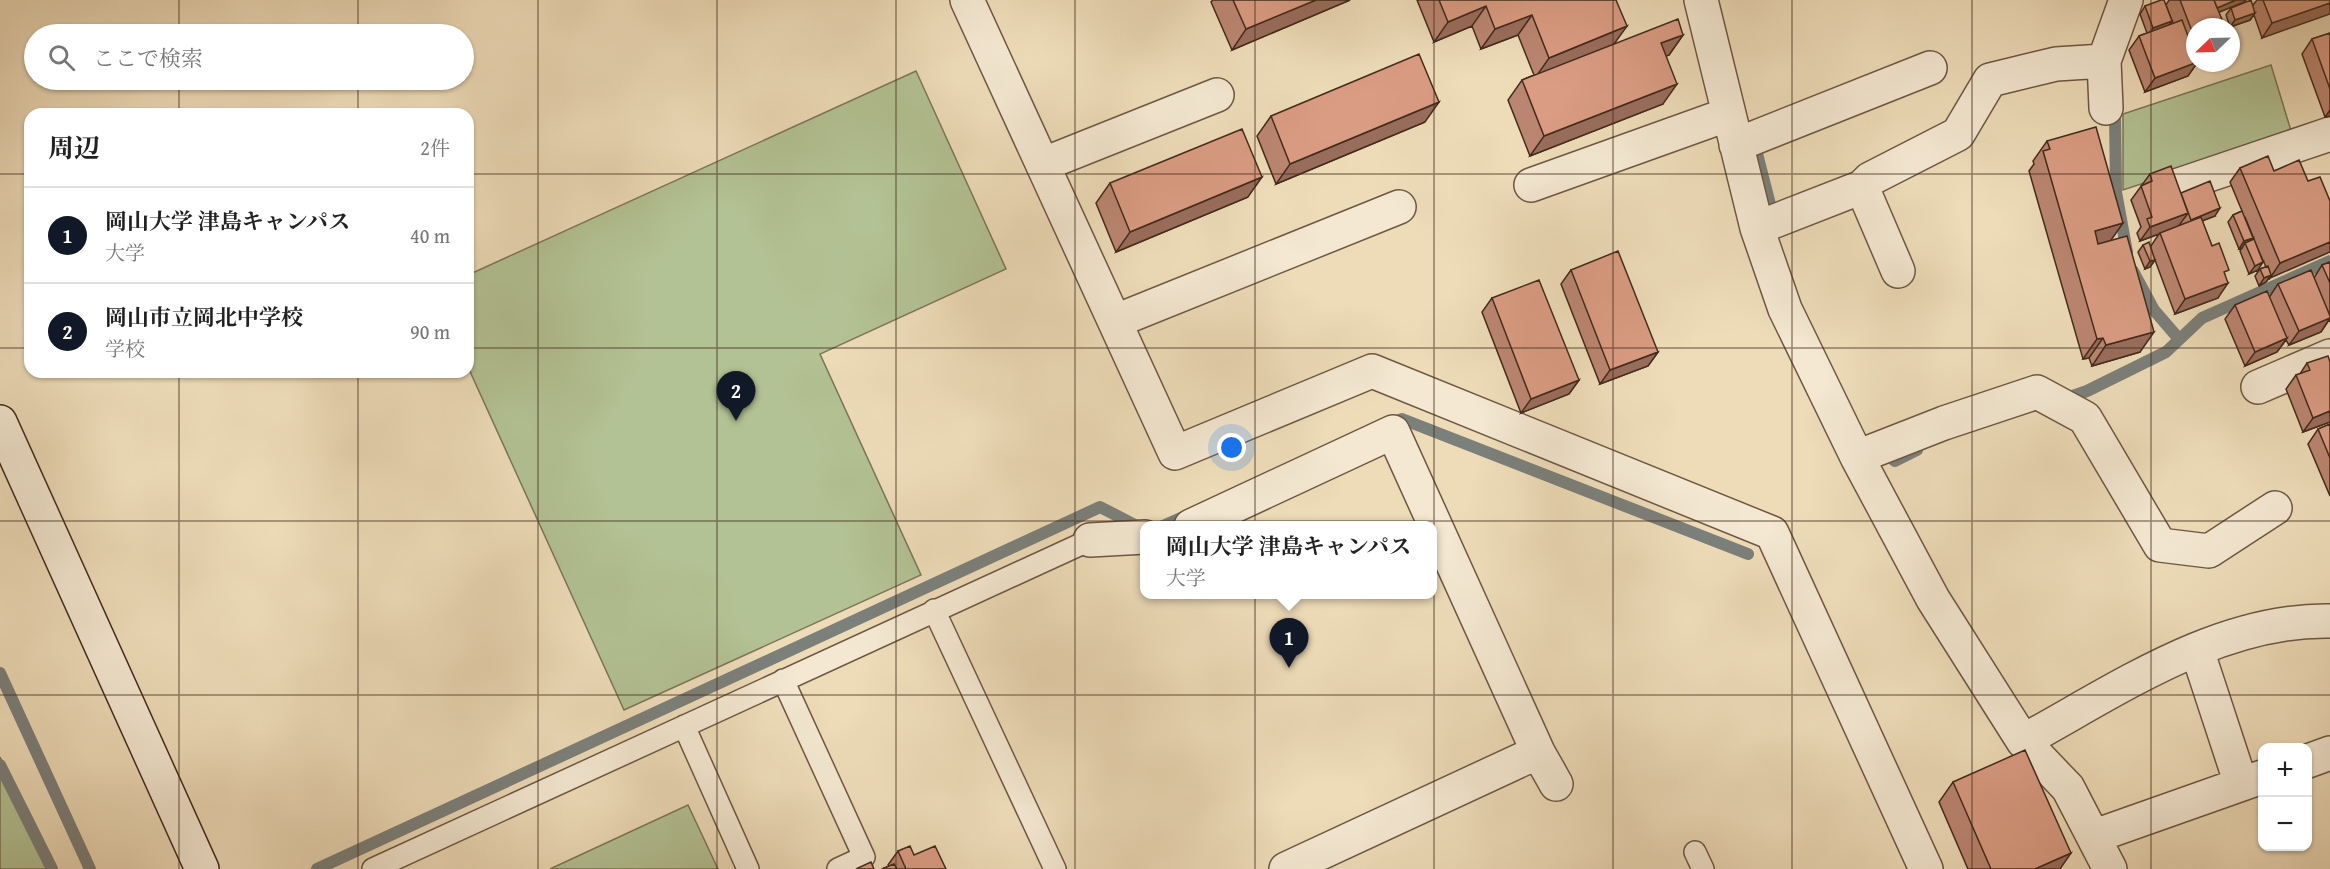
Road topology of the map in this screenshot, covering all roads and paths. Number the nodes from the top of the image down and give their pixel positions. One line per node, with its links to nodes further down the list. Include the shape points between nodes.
1 (967, 0): 10 (street)
2 (1701, 0): 8 (street)
3 (2127, 0): 4 (street)
4 (2104, 61): 7 (street); 13 (street, via 2056,64 1990,80 1958,134 1870,179)
5 (1930, 68): 8 (street)
6 (1217, 95): 10 (street)
7 (2106, 108)
8 (1743, 134): 11 (street); 15 (street)
9 (2330, 134): 12 (street)
10 (1044, 164): 17 (street)
11 (1531, 185)
12 (2179, 185)
13 (1862, 187): 15 (street); 16 (street)
14 (1399, 207): 17 (street)
15 (1769, 224): 21 (street, via 1785,309)
16 (1898, 271)
17 (1116, 321): 46 (street, via 1175,453 1372,371 1772,533)
18 (2330, 356): 19 (street)
19 (2258, 387)
20 (0, 422): 40 (street)
21 (1870, 452): 22 (street, via 2037,392 2085,418 2160,546 2209,551); 33 (street, via 1933,599)
22 (2275, 508)
23 (1200, 521): 24 (street, via 1393,432)
24 (1433, 521)
25 (1437, 529): 34 (street)
26 (1140, 537): 27 (street)
27 (1090, 540): 28 (lane)
28 (934, 610): 31 (lane); 44 (lane)
29 (2330, 621): 30 (street, via 2266,627)
30 (2197, 650): 33 (street, via 2152,670); 37 (street)
31 (783, 680): 32 (lane); 43 (lane, via 864,857)
32 (684, 726): 41 (lane); 42 (lane)
33 (2023, 741): 39 (street, via 2068,788)
34 (1538, 752): 38 (street); 45 (street)
35 (2330, 753): 36 (street)
36 (2312, 759)
37 (2252, 781): 39 (street)
38 (1556, 784)
39 (2094, 836): 47 (street)
40 (202, 869)
41 (373, 869)
42 (748, 869)
43 (838, 869)
44 (1055, 869)
45 (1286, 869)
46 (1926, 869)
47 (2110, 869)

